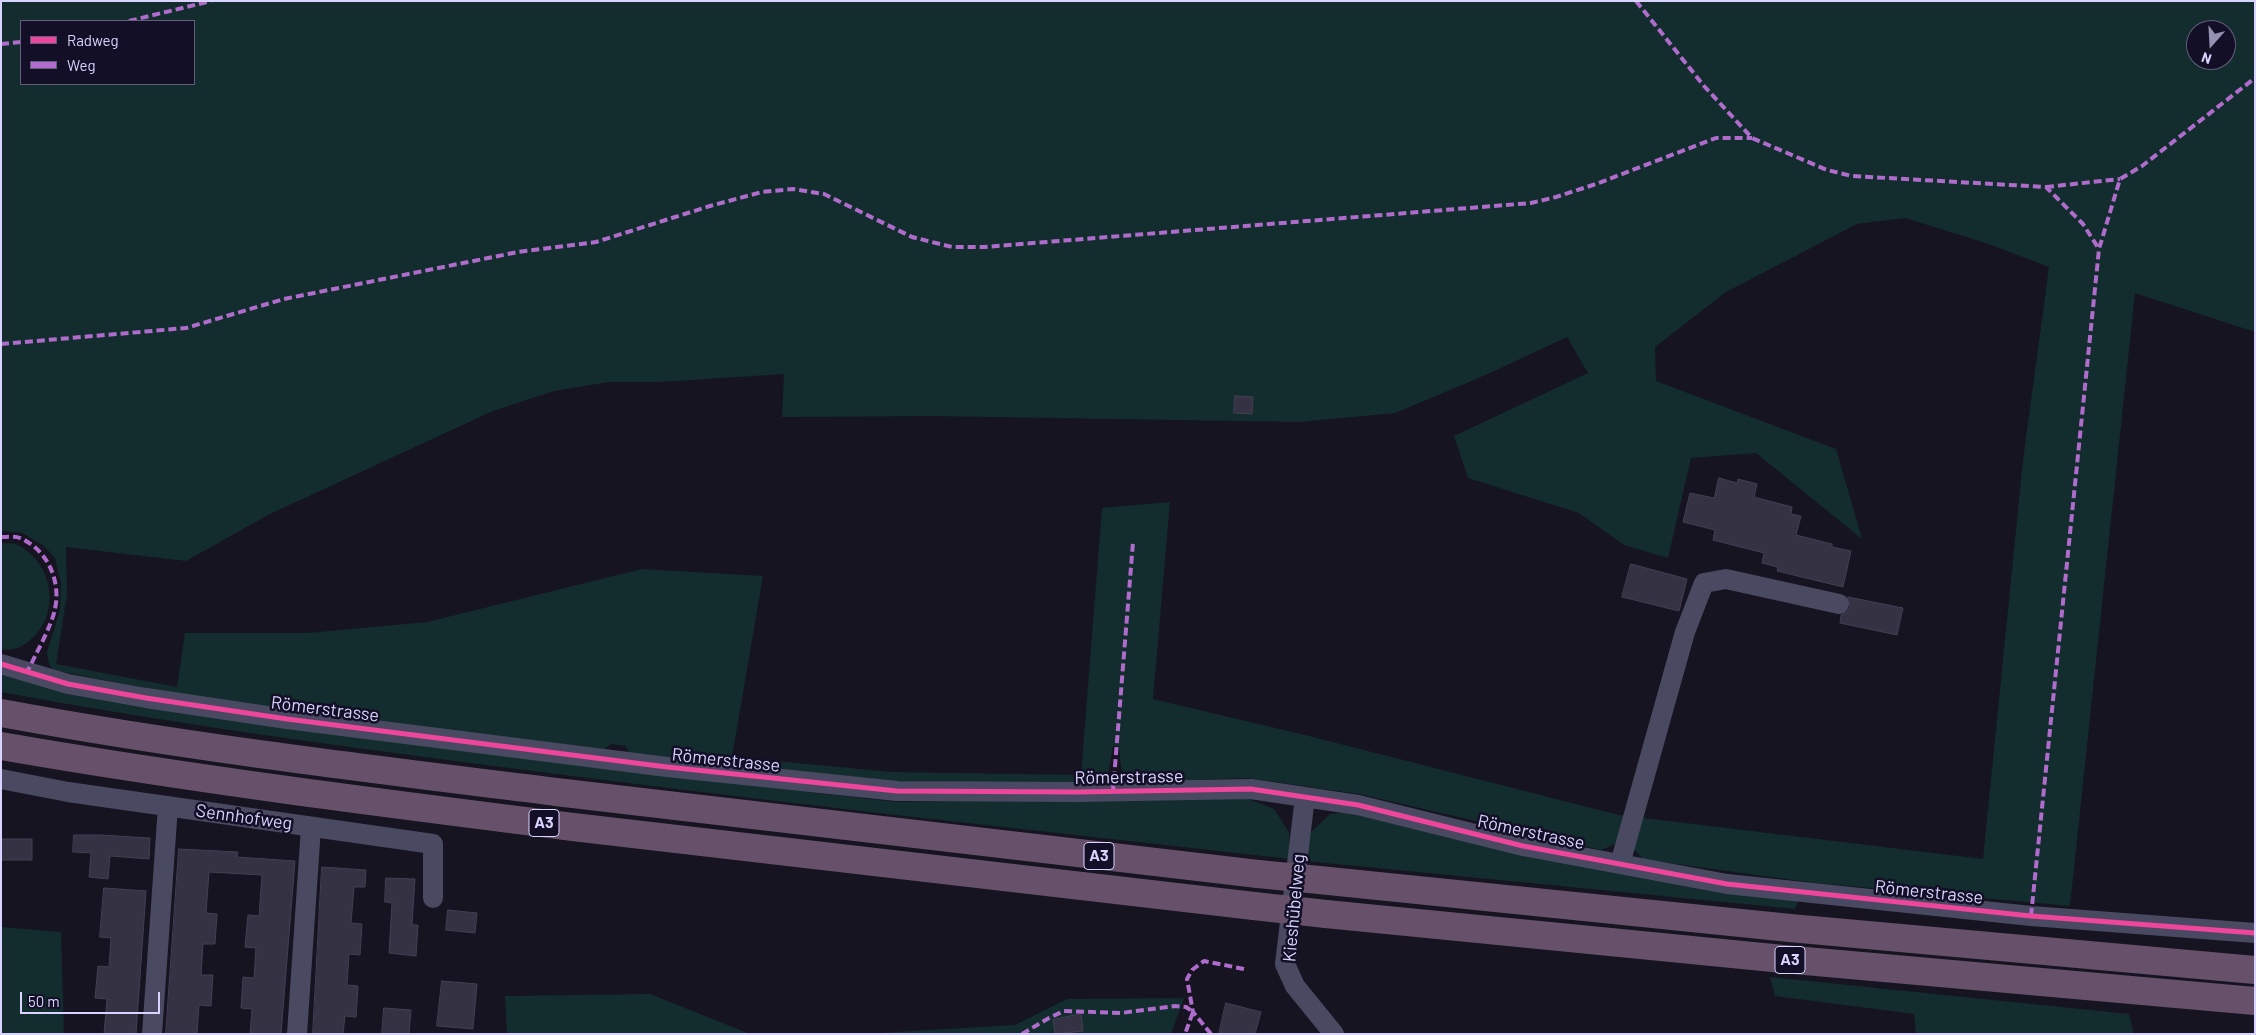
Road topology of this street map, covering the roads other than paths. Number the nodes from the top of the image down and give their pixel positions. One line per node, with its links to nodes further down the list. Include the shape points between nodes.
1 (1839, 604): 9 (street, via 1726,579 1704,583 1685,632)
2 (1, 664): 6 (street, Römerstrasse, via 68,684 286,719 667,767 888,790 1077,792 1251,789)
3 (1, 713): 12 (highway, A3, bridge, via 415,775 939,838 1790,928)
4 (1, 746): 13 (highway, A3, bridge, via 118,766 414,807 921,869 1784,960)
5 (1, 779): 7 (street, Sennhofweg)
6 (1305, 797): 9 (street, Römerstrasse, via 1358,805 1523,846); 16 (street, Kieshübelweg, via 1285,964 1294,986)
7 (168, 806): 8 (street, Sennhofweg); 14 (street)
8 (311, 827): 10 (street, Sennhofweg, via 433,844); 15 (street)
9 (1620, 864): 11 (street, Römerstrasse, via 1727,884 1830,896)
10 (433, 898)
11 (2255, 933)
12 (2255, 970)
13 (2255, 1001)
14 (152, 1034)
15 (297, 1034)
16 (1334, 1034)

